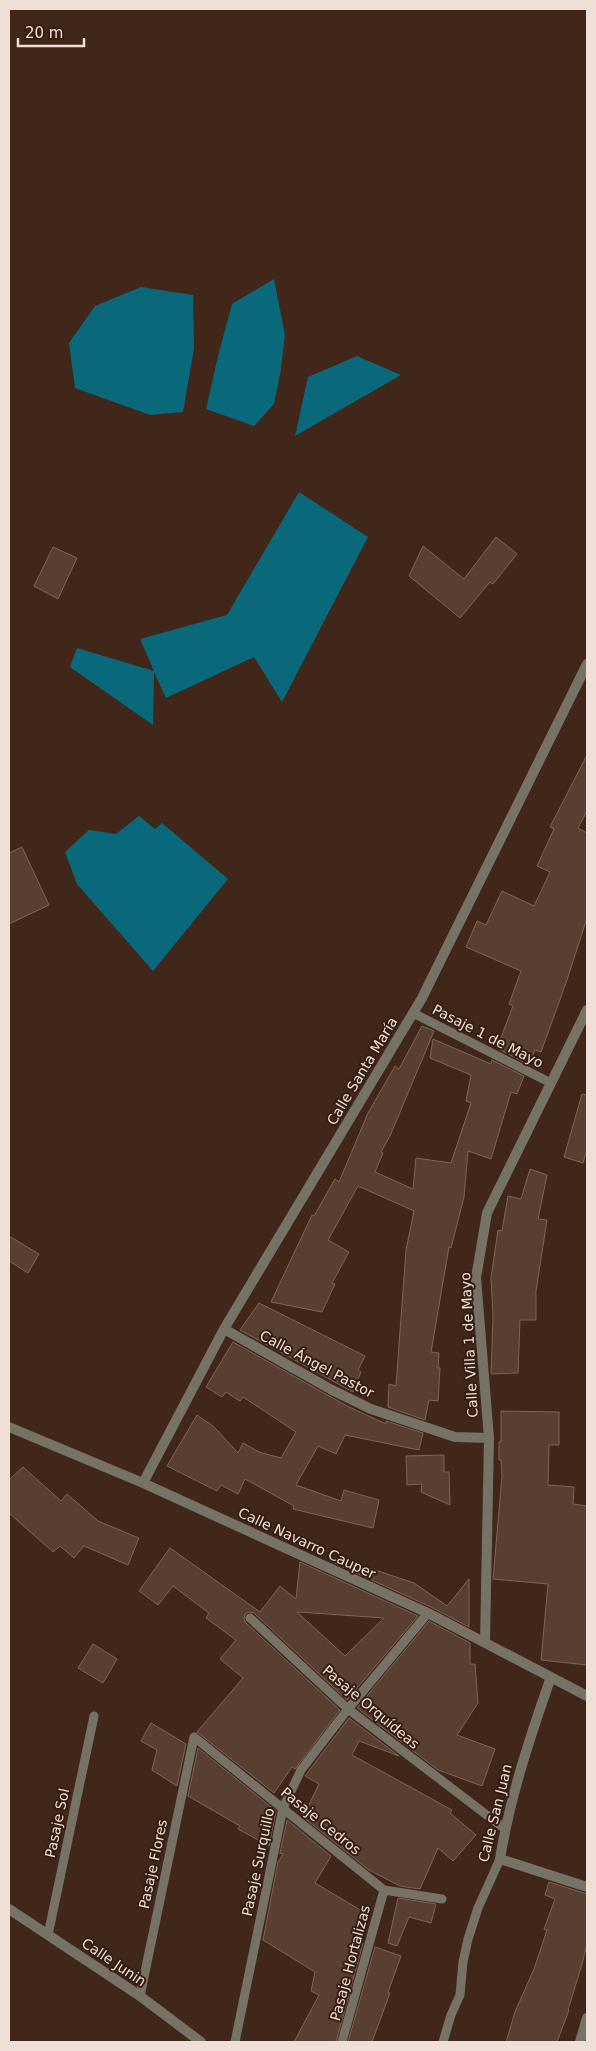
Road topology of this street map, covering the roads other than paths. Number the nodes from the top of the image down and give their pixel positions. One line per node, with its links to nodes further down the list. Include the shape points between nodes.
1 (587, 664): 3 (street, Calle Santa María)
2 (587, 1010): 4 (street, Calle Villa 1 de Mayo)
3 (413, 1012): 4 (lane, Pasaje 1 de Mayo); 5 (street, Calle Santa María)
4 (551, 1083): 7 (street, Calle Villa 1 de Mayo, via 487,1214 476,1278)
5 (224, 1328): 7 (street, Calle Ángel Pastor, via 332,1390 372,1409 458,1437); 8 (street, Calle Santa María)
6 (9, 1427): 8 (street, Calle Navarro Cauper)
7 (486, 1438): 11 (street, Calle Villa 1 de Mayo)
8 (144, 1483): 9 (street, Calle Navarro Cauper)
9 (428, 1613): 11 (street, Calle Navarro Cauper); 14 (lane, Pasaje Surquillo)
10 (250, 1618): 14 (lane, Pasaje Orquídeas)
11 (486, 1642): 12 (street, Calle Navarro Cauper)
12 (551, 1677): 13 (street, Calle Navarro Cauper); 18 (street, Calle San Juan, via 526,1750)
13 (587, 1696)
14 (348, 1709): 17 (lane, Pasaje Surquillo, via 301,1770); 18 (lane, Pasaje Orquídeas)
15 (94, 1716): 24 (lane, Pasaje Sol)
16 (194, 1736): 17 (lane, Pasaje Cedros); 25 (lane, Pasaje Flores)
17 (283, 1808): 21 (lane, Pasaje Cedros); 28 (lane, Pasaje Surquillo)
18 (505, 1829): 19 (street, Calle San Juan)
19 (500, 1860): 20 (street); 30 (lane, Calle San Juan, via 468,1938 460,1995)
20 (587, 1887)
21 (384, 1890): 22 (lane); 29 (lane, Pasaje Hortalizas)
22 (442, 1899)
23 (9, 1909): 24 (street, Calle Junin)
24 (48, 1935): 25 (street, Calle Junin)
25 (140, 1996): 27 (street, Calle Junin)
26 (587, 2018): 31 (street)
27 (201, 2042)
28 (235, 2042)
29 (342, 2042)
30 (443, 2042)
31 (580, 2042)

